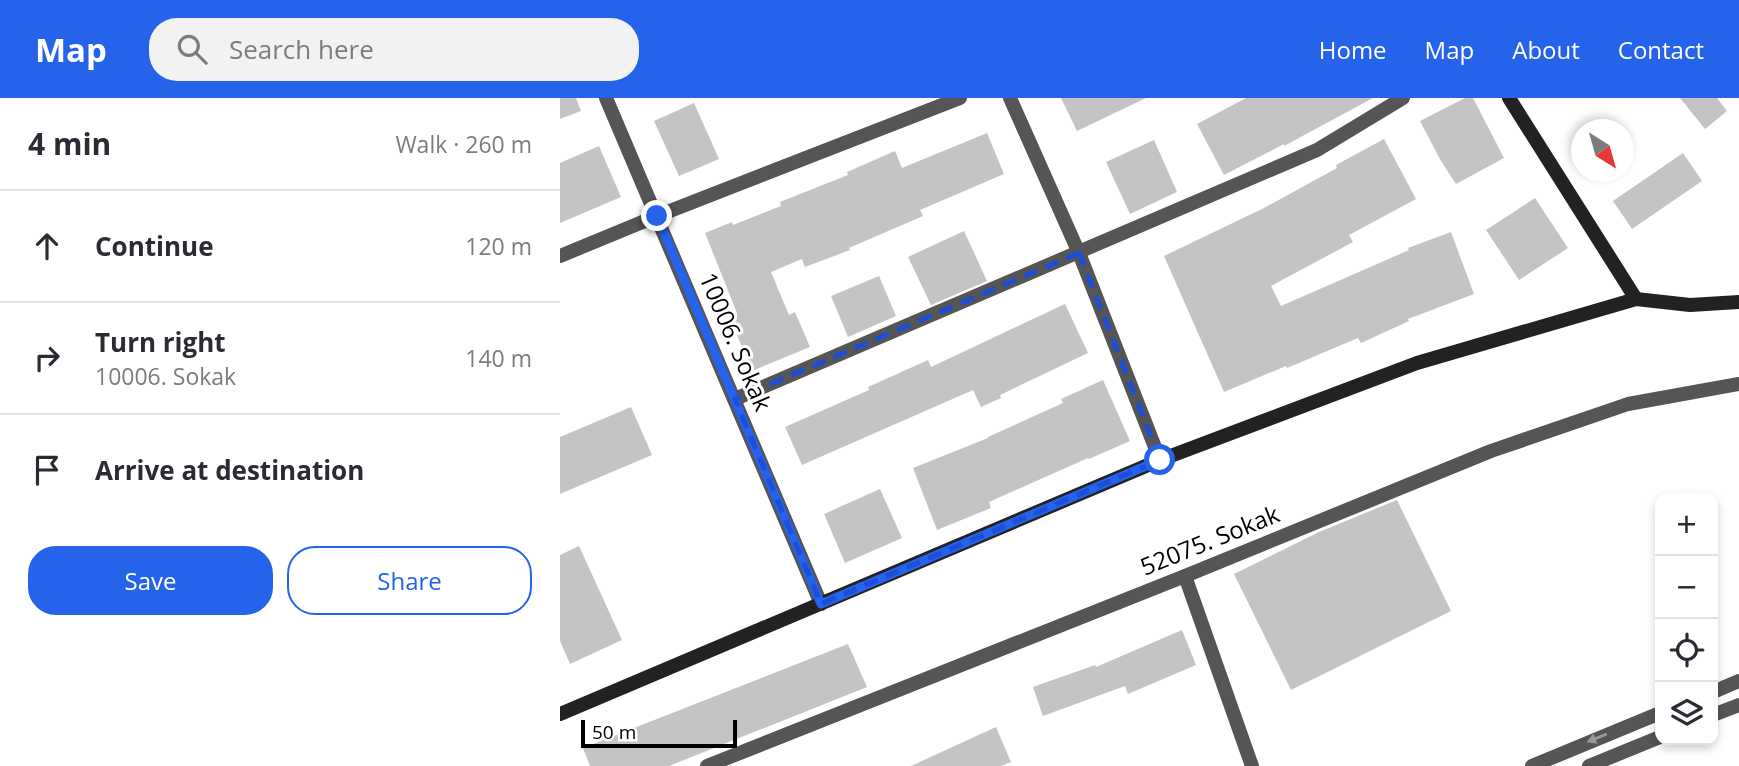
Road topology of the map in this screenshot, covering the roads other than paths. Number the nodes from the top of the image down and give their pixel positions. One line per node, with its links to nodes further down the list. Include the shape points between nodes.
1 (606, 98): 6 (street, 10006. Sokak)
2 (960, 98): 6 (street)
3 (1010, 98): 7 (street)
4 (1403, 98): 7 (street, via 1317,150)
5 (1509, 98): 9 (street)
6 (657, 216): 8 (street); 12 (street, 10006. Sokak)
7 (1079, 253): 12 (street); 13 (street)
8 (560, 256)
9 (1636, 299): 10 (street, via 1690,305); 13 (street, via 1417,363)
10 (1739, 302)
11 (1739, 384): 14 (street, 52075. Sokak, via 1628,404 1491,451)
12 (735, 399): 15 (street, 10006. Sokak)
13 (1160, 460): 15 (street)
14 (1185, 576): 24 (street, 52075. Sokak); 25 (street)
15 (821, 604): 20 (street)
16 (1739, 681): 17 (street)
17 (1718, 690)
18 (1739, 705): 19 (street)
19 (1718, 713)
20 (560, 714)
21 (1655, 715): 26 (street, one-way to 26)
22 (1655, 739): 23 (street)
23 (1598, 764)
24 (707, 766)
25 (1252, 766)
26 (1531, 766)

